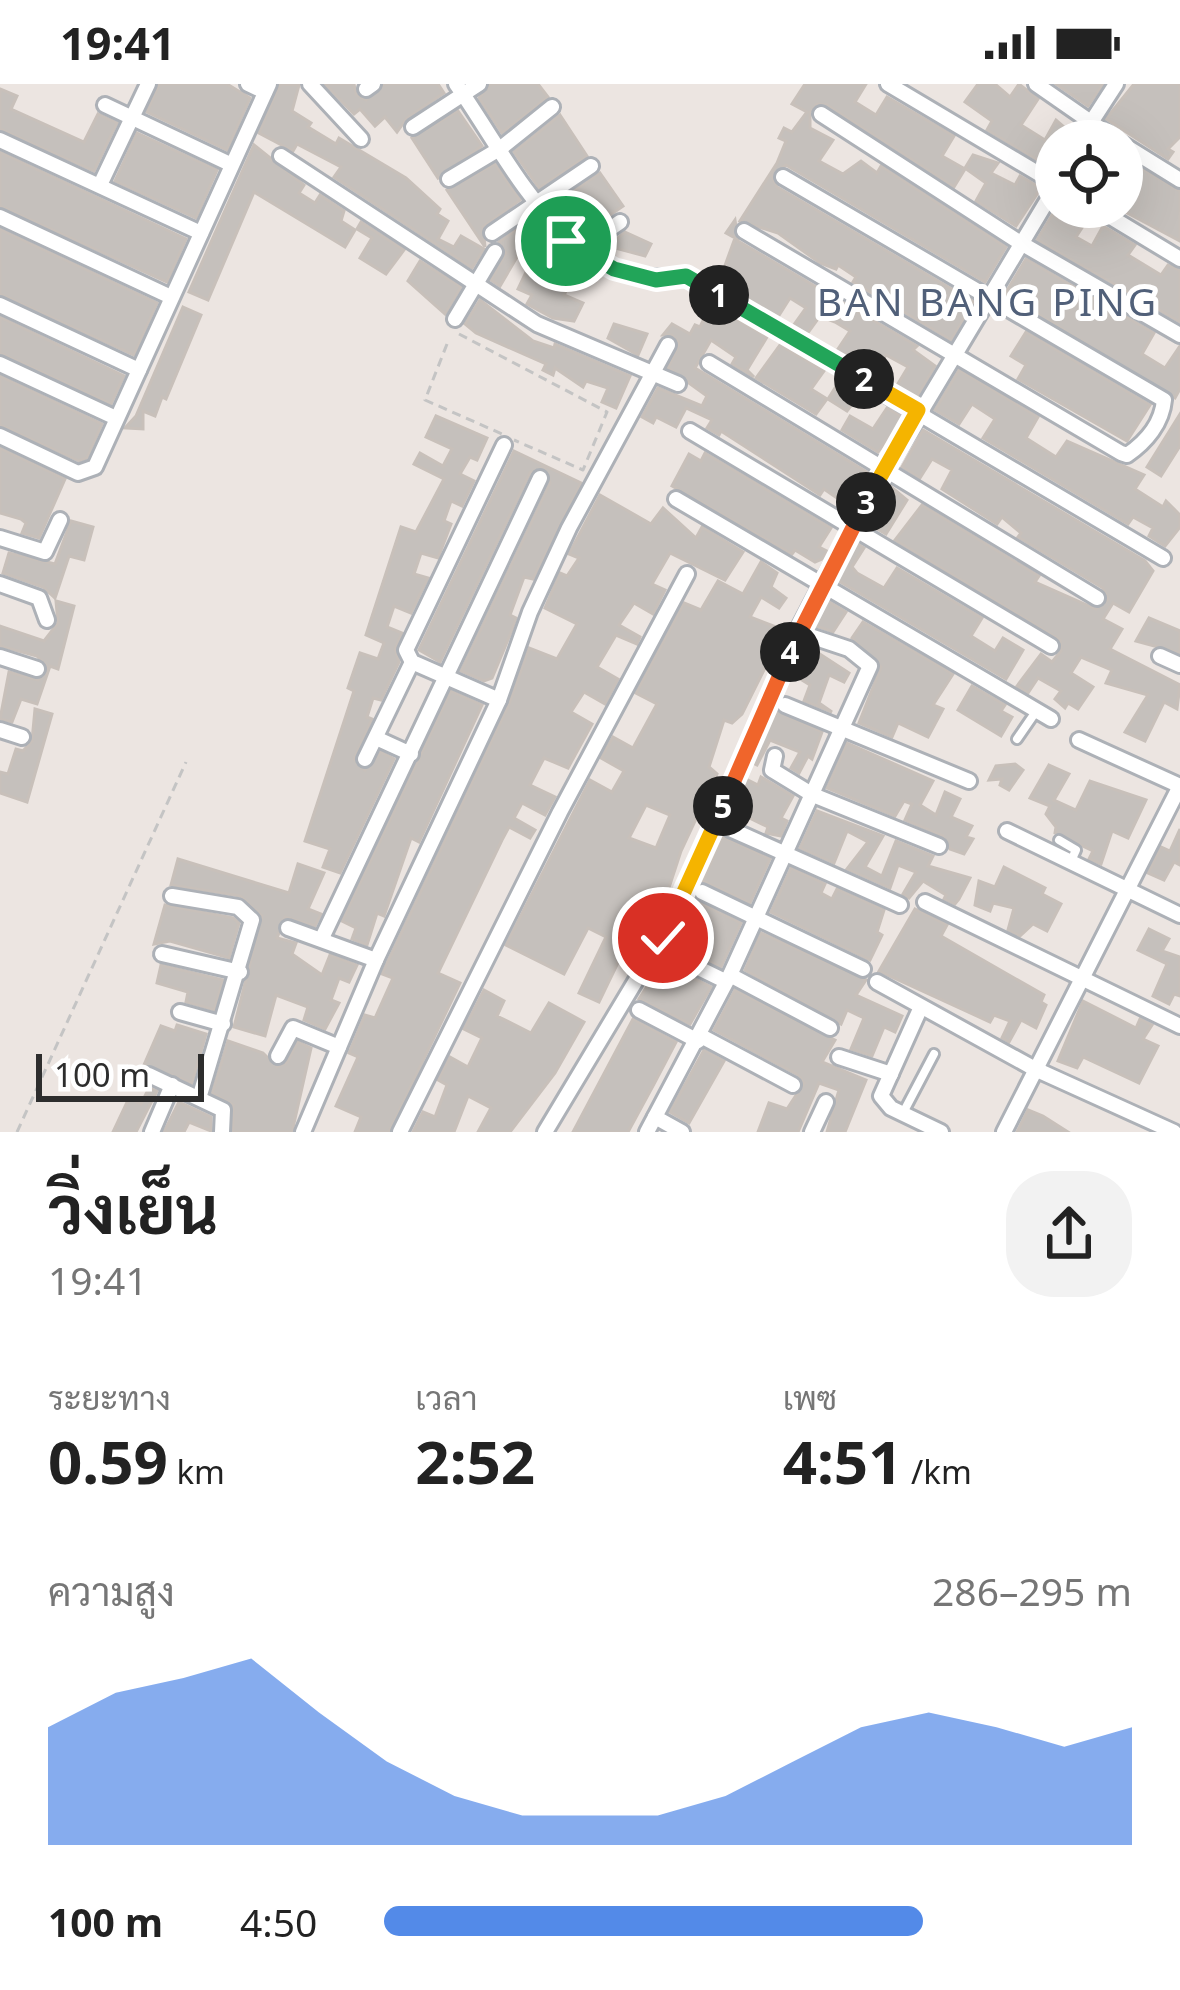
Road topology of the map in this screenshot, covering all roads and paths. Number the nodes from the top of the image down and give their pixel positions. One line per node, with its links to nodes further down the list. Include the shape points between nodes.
1 (148, 84): 13 (street)
2 (248, 84): 8 (street)
3 (310, 84): 17 (street)
4 (479, 84): 9 (street)
5 (888, 84): 24 (street)
6 (1036, 84): 14 (street)
7 (1116, 84): 15 (street)
8 (267, 88): 22 (street)
9 (460, 90): 16 (street); 19 (street)
10 (105, 105): 13 (street)
11 (552, 106): 19 (street)
12 (820, 114): 37 (street)
13 (132, 118): 22 (street); 28 (street)
14 (1084, 120)
15 (1090, 120)
16 (413, 128)
17 (361, 139)
18 (0, 140): 28 (street)
19 (501, 148): 26 (street); 29 (street)
20 (281, 156): 41 (street)
21 (1143, 156): 27 (street)
22 (230, 164): 34 (street)
23 (590, 166): 29 (street)
24 (1035, 172)
25 (783, 177): 43 (street)
26 (449, 179)
27 (1180, 179)
28 (100, 185): 34 (street)
29 (537, 200): 36 (street); 38 (street)
30 (0, 217): 42 (street)
31 (1035, 217): 37 (street)
32 (620, 222): 38 (street)
33 (1129, 228): 40 (street)
34 (201, 232): 42 (street)
35 (744, 232): 49 (street)
36 (492, 233)
37 (1019, 242): 43 (street); 46 (street)
38 (578, 251): 55 (street, via 656,280 686,276)
39 (496, 252): 41 (street)
40 (1180, 259)
41 (475, 285): 45 (street); 53 (street, via 536,324)
42 (171, 296): 52 (street)
43 (987, 297): 49 (street); 49 (street, via 1163,400 1160,418 1127,455)
44 (0, 304): 52 (street)
45 (457, 327): 59 (path, via 607,412 583,470)
46 (1180, 335)
47 (447, 344): 59 (path, via 425,400)
48 (668, 345): 53 (street)
49 (955, 356): 55 (street)
50 (709, 363): 60 (street)
51 (0, 364): 56 (street)
52 (139, 370): 56 (street)
53 (657, 374): 54 (street); 80 (street, via 579,507)
54 (678, 385)
55 (918, 410): 60 (street); 66 (street)
56 (116, 418): 58 (street, via 86,475)
57 (690, 431): 64 (street)
58 (0, 436)
59 (506, 441): 76 (street, via 410,640)
60 (885, 469): 64 (street); 70 (street)
61 (540, 478): 79 (street)
62 (676, 499): 68 (street)
63 (60, 520): 65 (street, via 45,552)
64 (853, 525): 68 (street); 73 (street)
65 (0, 538)
66 (1162, 558)
67 (687, 574): 145 (street)
68 (825, 582): 82 (street); 146 (street, via 677,912)
69 (0, 584): 71 (street, via 39,598)
70 (1097, 598)
71 (47, 620)
72 (810, 636): 84 (street, via 869,666)
73 (1051, 646)
74 (1160, 656): 77 (street)
75 (0, 657): 78 (street)
76 (412, 662): 79 (street); 87 (street)
77 (1180, 665)
78 (37, 669)
79 (448, 676): 80 (street); 90 (street)
80 (500, 700): 114 (street)
81 (785, 705): 84 (street)
82 (1037, 710): 83 (street); 88 (lane)
83 (1052, 718)
84 (845, 729): 94 (street); 96 (street)
85 (0, 730): 86 (street)
86 (22, 737)
87 (376, 738): 90 (street); 91 (street)
88 (1018, 739)
89 (1079, 740): 95 (street)
90 (411, 754): 111 (street)
91 (365, 759)
92 (186, 762): 141 (path)
93 (770, 765): 96 (street)
94 (969, 781)
95 (1180, 786): 103 (street)
96 (813, 795): 100 (street); 101 (street)
97 (730, 829): 101 (street)
98 (1007, 831): 102 (street)
99 (1059, 840): 102 (lane, via 1076,850)
100 (939, 846)
101 (784, 858): 107 (street); 109 (street)
102 (1071, 861): 103 (street)
103 (1127, 890): 108 (street); 117 (street)
104 (701, 892): 109 (street)
105 (172, 896): 116 (street, via 249,913)
106 (925, 902): 117 (street)
107 (900, 905)
108 (1180, 915)
109 (758, 916): 115 (street); 118 (street)
110 (287, 928): 111 (street)
111 (322, 938): 114 (street)
112 (162, 954): 116 (street)
113 (672, 955): 118 (street)
114 (376, 960): 127 (street)
115 (862, 969)
116 (240, 972): 123 (street)
117 (1086, 977): 124 (street); 131 (street)
118 (728, 978): 125 (street); 126 (street)
119 (877, 982): 120 (street)
120 (920, 1009): 131 (street); 133 (street)
121 (639, 1010): 126 (street)
122 (180, 1012): 123 (street)
123 (224, 1024): 136 (street)
124 (1180, 1026)
125 (830, 1028)
126 (700, 1038): 135 (street); 139 (street)
127 (339, 1047): 129 (street, via 292,1028); 144 (street)
128 (934, 1054): 138 (lane)
129 (278, 1056)
130 (839, 1058): 133 (street)
131 (1035, 1069): 151 (street); 152 (street)
132 (149, 1075): 134 (street)
133 (891, 1075): 138 (street, via 881,1096)
134 (172, 1085): 136 (street); 142 (street)
135 (793, 1085)
136 (200, 1095): 143 (street, via 223,1109)
137 (826, 1102): 149 (street)
138 (904, 1112): 150 (street)
139 (655, 1117): 147 (street); 148 (street)
140 (1180, 1118): 152 (street)
141 (17, 1132)
142 (152, 1132)
143 (222, 1132)
144 (303, 1132)
145 (400, 1132)
146 (545, 1132)
147 (647, 1132)
148 (682, 1132)
149 (812, 1132)
150 (941, 1132)
151 (1004, 1132)
152 (1174, 1132)

